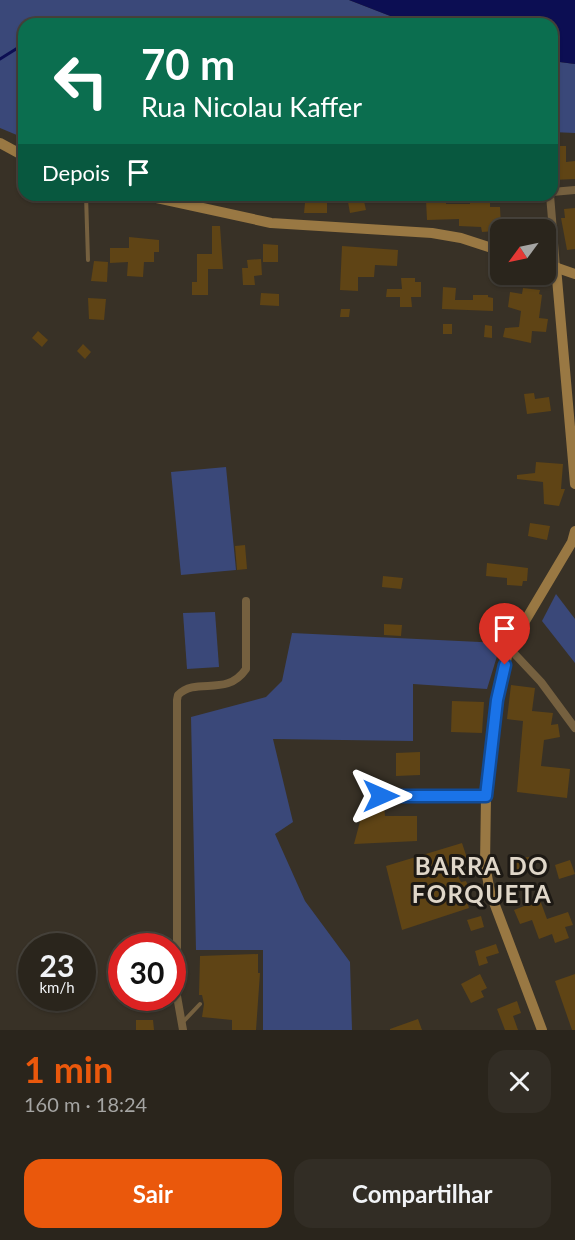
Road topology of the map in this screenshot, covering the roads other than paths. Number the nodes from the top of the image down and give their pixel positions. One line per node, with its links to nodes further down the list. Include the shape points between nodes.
1 (0, 143): 2 (main road)
2 (18, 153)
3 (575, 190): 4 (street)
4 (558, 192)
5 (86, 201): 10 (lane)
6 (170, 201): 9 (main road, via 271,223 432,233)
7 (552, 201): 8 (street)
8 (552, 219)
9 (490, 247)
10 (88, 260)
11 (556, 268): 12 (main road)
12 (575, 274)
13 (553, 285): 14 (main road)
14 (575, 484)
15 (574, 538): 17 (main road)
16 (246, 601): 22 (street, via 246,669 232,683 187,689 178,694 177,700 177,996)
17 (509, 648): 18 (street, via 541,682); 20 (main road, via 497,700)
18 (575, 728)
19 (381, 796): 20 (street)
20 (486, 796): 23 (main road, via 485,865 490,892)
21 (200, 1004): 22 (lane)
22 (183, 1027)
23 (542, 1030)

